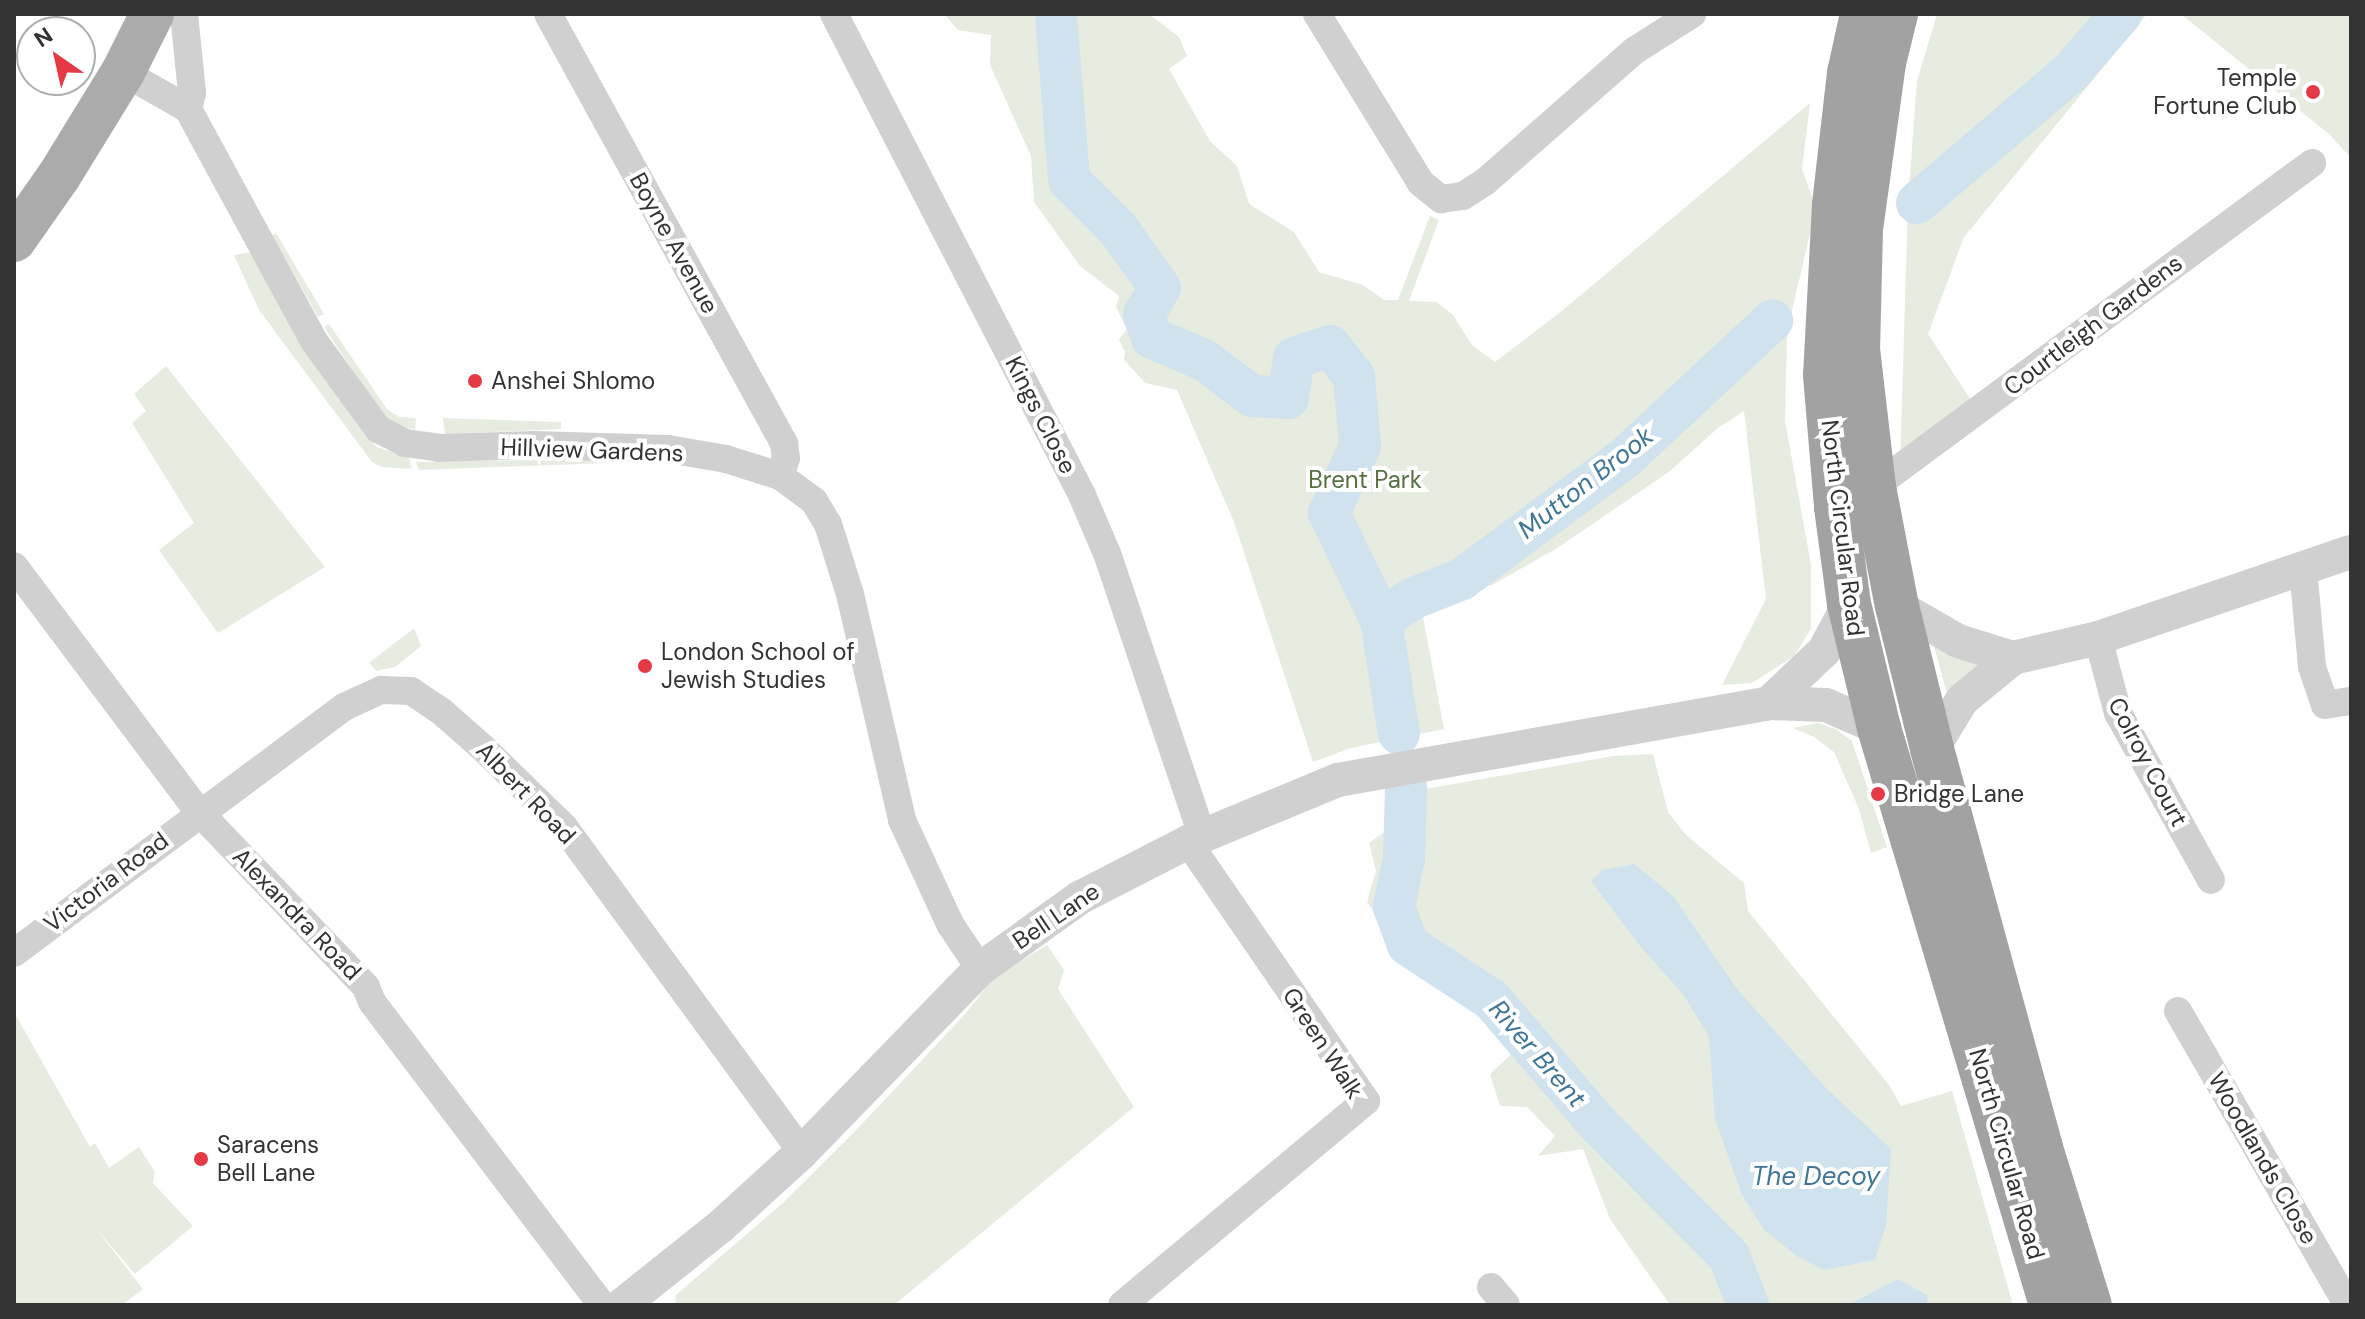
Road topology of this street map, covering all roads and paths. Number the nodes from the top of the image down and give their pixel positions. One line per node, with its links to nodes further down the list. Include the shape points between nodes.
1 (152, 14): 9 (main road)
2 (184, 14): 10 (street, via 192,93)
3 (548, 14): 13 (street, Boyne Avenue, via 784,444)
4 (834, 14): 27 (street, Kings Close, via 1082,495 1108,556)
5 (1317, 14): 6 (street, via 1415,173 1441,199 1463,196 1486,181 1634,51)
6 (1692, 14)
7 (1862, 14): 18 (highway, North Circular Road, via 1849,73 1834,205 1825,375)
8 (1896, 14): 14 (highway, North Circular Road, via 1861,229 1858,349)
9 (123, 72): 10 (street); 12 (main road)
10 (188, 109): 13 (street, Hillview Gardens, via 314,341 367,417 391,437 439,448 668,449)
11 (2312, 163): 14 (street, Courtleigh Gardens)
12 (14, 240)
13 (780, 476): 30 (street, Hillview Gardens, via 814,501 828,524 850,594 902,820 950,924)
14 (1874, 487): 19 (highway, North Circular Road)
15 (2351, 552): 17 (street)
16 (14, 566): 26 (street, Alexandra Road)
17 (2303, 568): 20 (street); 22 (street, via 2312,667 2325,705)
18 (1849, 604): 23 (street, via 1824,651); 24 (highway, North Circular Road)
19 (1897, 606): 21 (street, via 1958,641); 25 (highway, North Circular Road)
20 (2098, 638): 21 (street); 28 (street, Colroy Court, via 2118,713)
21 (2013, 658): 25 (street, via 1962,700)
22 (2351, 701)
23 (1769, 703): 24 (street, via 1826,705); 27 (street, Bell Lane, via 1338,780)
24 (1879, 728): 36 (highway, North Circular Road)
25 (1932, 749): 37 (highway, North Circular Road, via 2041,1148)
26 (199, 812): 29 (street, Victoria Road); 32 (street, Albert Road, via 364,695 395,688 411,691 442,712 564,827); 33 (street, Alexandra Road, via 366,987 372,1002)
27 (1195, 839): 30 (street, Bell Lane, via 1079,898); 35 (street, Green Walk, via 1366,1101)
28 (2211, 880)
29 (14, 953)
30 (980, 969): 32 (street, Bell Lane)
31 (2178, 1011): 38 (street, Woodlands Close)
32 (802, 1152): 34 (street, Bell Lane)
33 (602, 1305)
34 (622, 1305)
35 (1122, 1305)
36 (2051, 1305)
37 (2090, 1305)
38 (2348, 1305)

